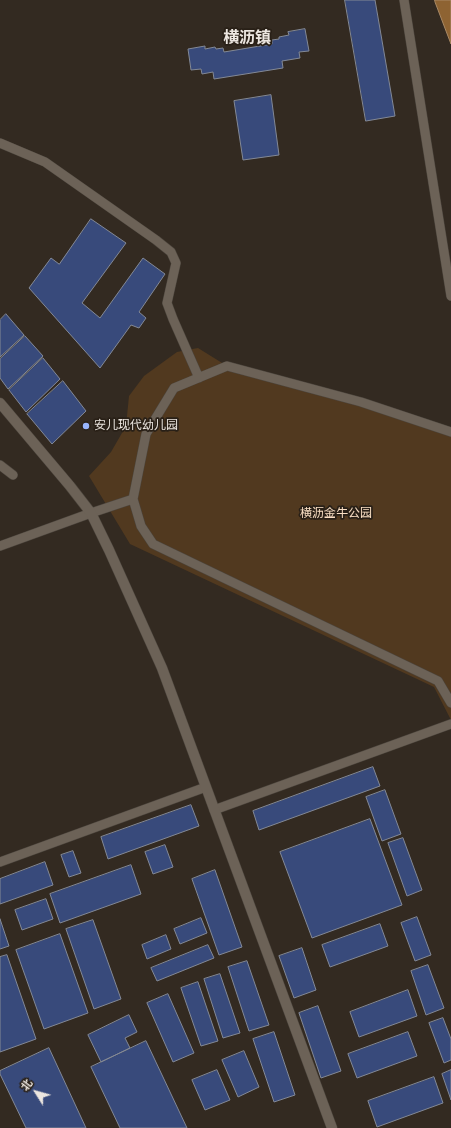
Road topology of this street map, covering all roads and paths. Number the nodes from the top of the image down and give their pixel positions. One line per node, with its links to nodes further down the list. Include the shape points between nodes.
1 (404, 0): 3 (street)
2 (0, 143): 4 (street, via 45,162 171,252 176,263 167,303)
3 (451, 296)
4 (199, 378): 6 (street, via 227,366 361,402); 9 (street, via 174,388 146,434)
5 (0, 403): 10 (street)
6 (451, 432)
7 (0, 465): 8 (street)
8 (13, 475)
9 (133, 500): 10 (street); 12 (street, via 141,526 153,544 438,681)
10 (91, 513): 11 (street); 14 (street, via 162,668)
11 (0, 546)
12 (451, 703)
13 (451, 724): 15 (street)
14 (206, 787): 15 (street); 16 (street)
15 (214, 810): 17 (street)
16 (0, 862)
17 (332, 1128)

